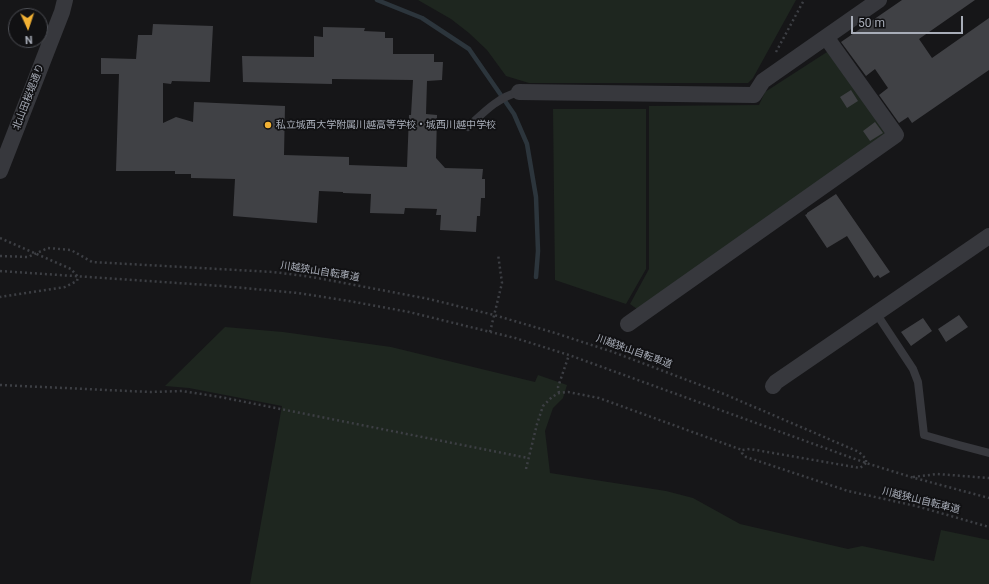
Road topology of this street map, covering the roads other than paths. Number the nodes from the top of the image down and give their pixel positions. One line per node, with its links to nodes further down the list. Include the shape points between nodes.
1 (65, 0): 6 (street, 北山田桜堤通り)
2 (879, 0): 3 (street)
3 (826, 37): 4 (street, via 763,81 754,95); 9 (street, via 896,135)
4 (516, 92): 5 (lane, via 488,108)
5 (468, 127)
6 (0, 171)
7 (989, 236): 8 (street)
8 (876, 313): 10 (street); 11 (lane, via 913,368 918,382 924,435)
9 (628, 324)
10 (773, 386)
11 (989, 453)

